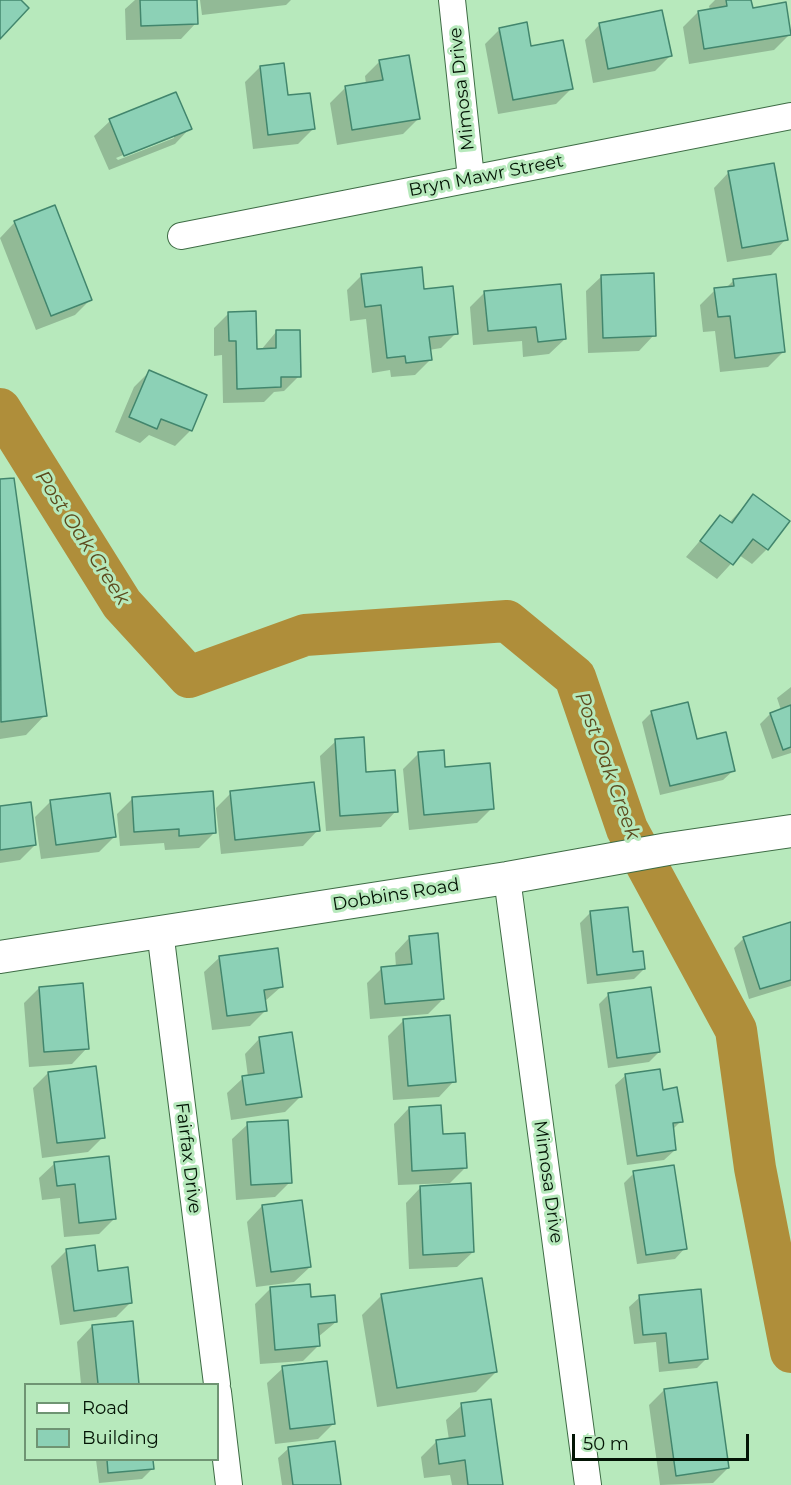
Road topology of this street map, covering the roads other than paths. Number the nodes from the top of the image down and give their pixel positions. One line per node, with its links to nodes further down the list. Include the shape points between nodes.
1 (452, 0): 3 (street, Mimosa Drive)
2 (791, 116): 3 (street, Bryn Mawr Street)
3 (471, 178): 4 (street, Bryn Mawr Street)
4 (181, 236)
5 (791, 831): 6 (street, Dobbins Road)
6 (507, 878): 7 (street, Dobbins Road); 12 (street, Mimosa Drive)
7 (160, 931): 8 (street, Dobbins Road); 9 (street, Fairfax Drive)
8 (0, 957)
9 (217, 1383)
10 (219, 1400): 11 (street)
11 (229, 1485)
12 (588, 1485)

